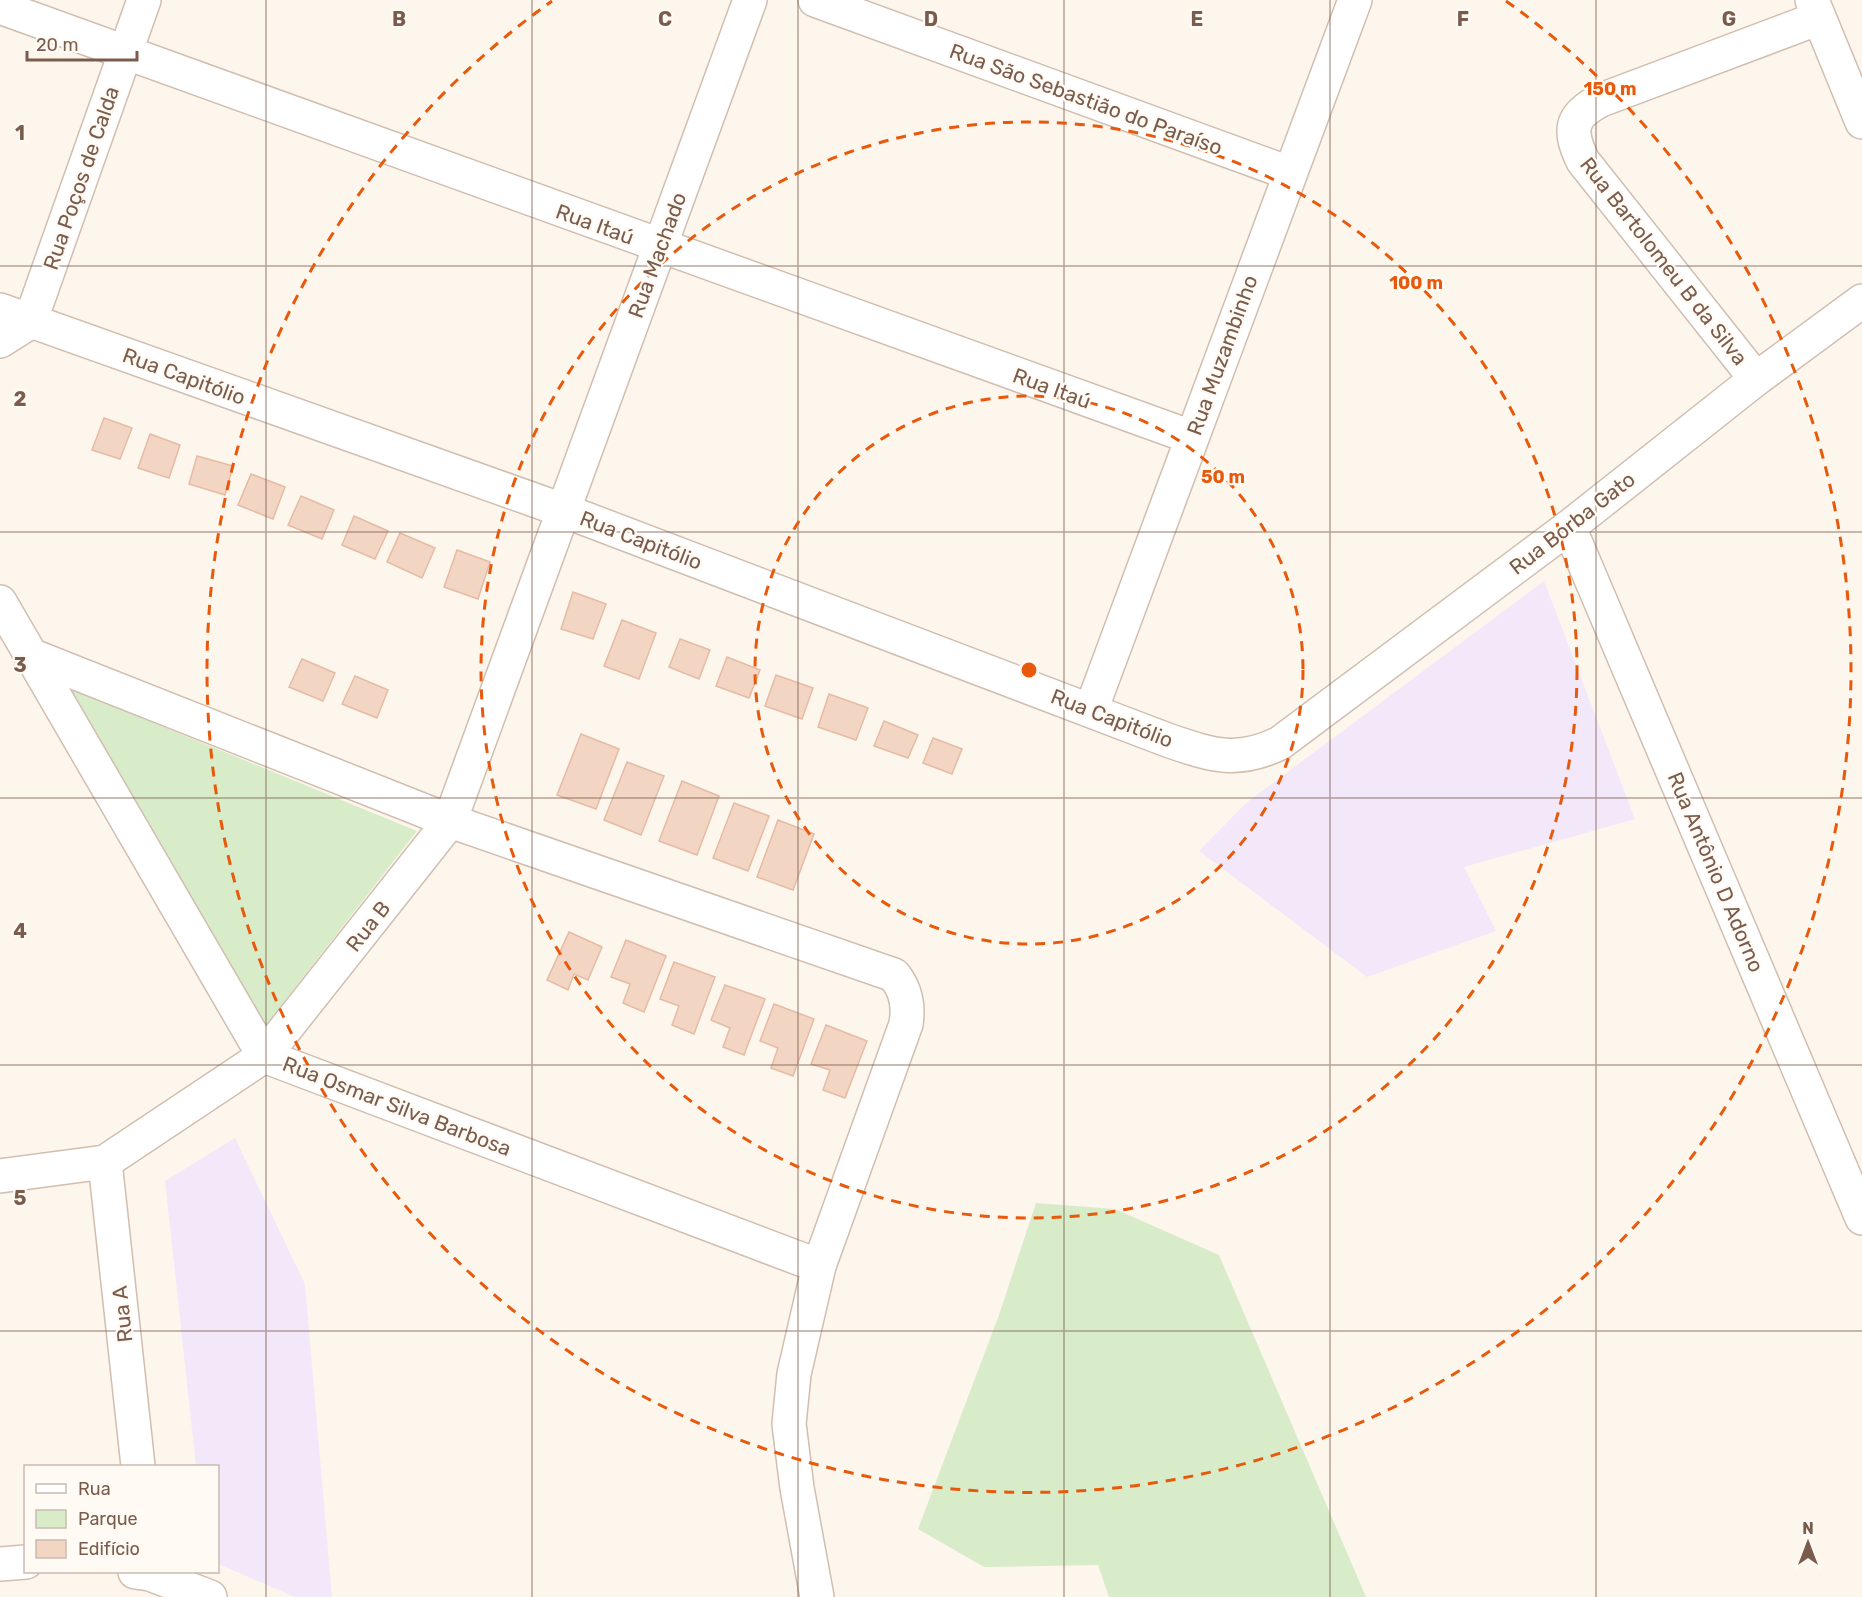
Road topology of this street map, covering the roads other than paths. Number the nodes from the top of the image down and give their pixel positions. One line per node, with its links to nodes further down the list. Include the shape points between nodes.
1 (144, 0): 7 (street, Rua Poços de Calda)
2 (750, 0): 10 (street, Rua Machado)
3 (815, 0): 9 (street, Rua São Sebastião do Paraíso)
4 (1355, 0): 9 (street, Rua Muzambinho)
5 (0, 8): 7 (street, Rua Itaú)
6 (1816, 9): 8 (street); 15 (street, Rua Bartolomeu B da Silva, via 1601,100 1576,117 1573,130 1583,161)
7 (124, 54): 10 (street, Rua Itaú); 13 (street, Rua Poços de Calda)
8 (1862, 122)
9 (1289, 173): 16 (street, Rua Muzambinho)
10 (660, 247): 16 (street, Rua Itaú); 17 (street, Rua Machado)
11 (1862, 301): 15 (street, Rua Borba Gato)
12 (0, 310): 13 (street, Rua Capitólio)
13 (30, 322): 14 (street); 17 (street, Rua Capitólio)
14 (0, 341)
15 (1756, 379): 18 (street, Rua Borba Gato)
16 (1191, 438): 21 (street, Rua Muzambinho)
17 (565, 511): 21 (street, Rua Capitólio); 23 (street, Rua B)
18 (1569, 527): 22 (street, Rua Borba Gato); 27 (street, Rua Antônio D Adorno)
19 (0, 602): 20 (street, Rua Osmar Silva Barbosa)
20 (33, 657): 23 (street); 24 (street, Rua Osmar Silva Barbosa)
21 (1090, 710): 22 (street, Rua Capitólio, via 1209,754 1238,757)
22 (1280, 743)
23 (450, 822): 24 (street, Rua B); 28 (street, via 894,975 906,998 906,1024)
24 (264, 1056): 25 (street, Rua B); 28 (street, Rua Osmar Silva Barbosa)
25 (105, 1162): 26 (street, Rua B); 29 (street, Rua A)
26 (0, 1176)
27 (1862, 1218)
28 (819, 1266): 34 (street, via 794,1374 789,1424)
29 (138, 1465)
30 (24, 1562): 31 (street)
31 (0, 1564)
32 (147, 1579): 33 (street)
33 (210, 1597)
34 (817, 1597)

